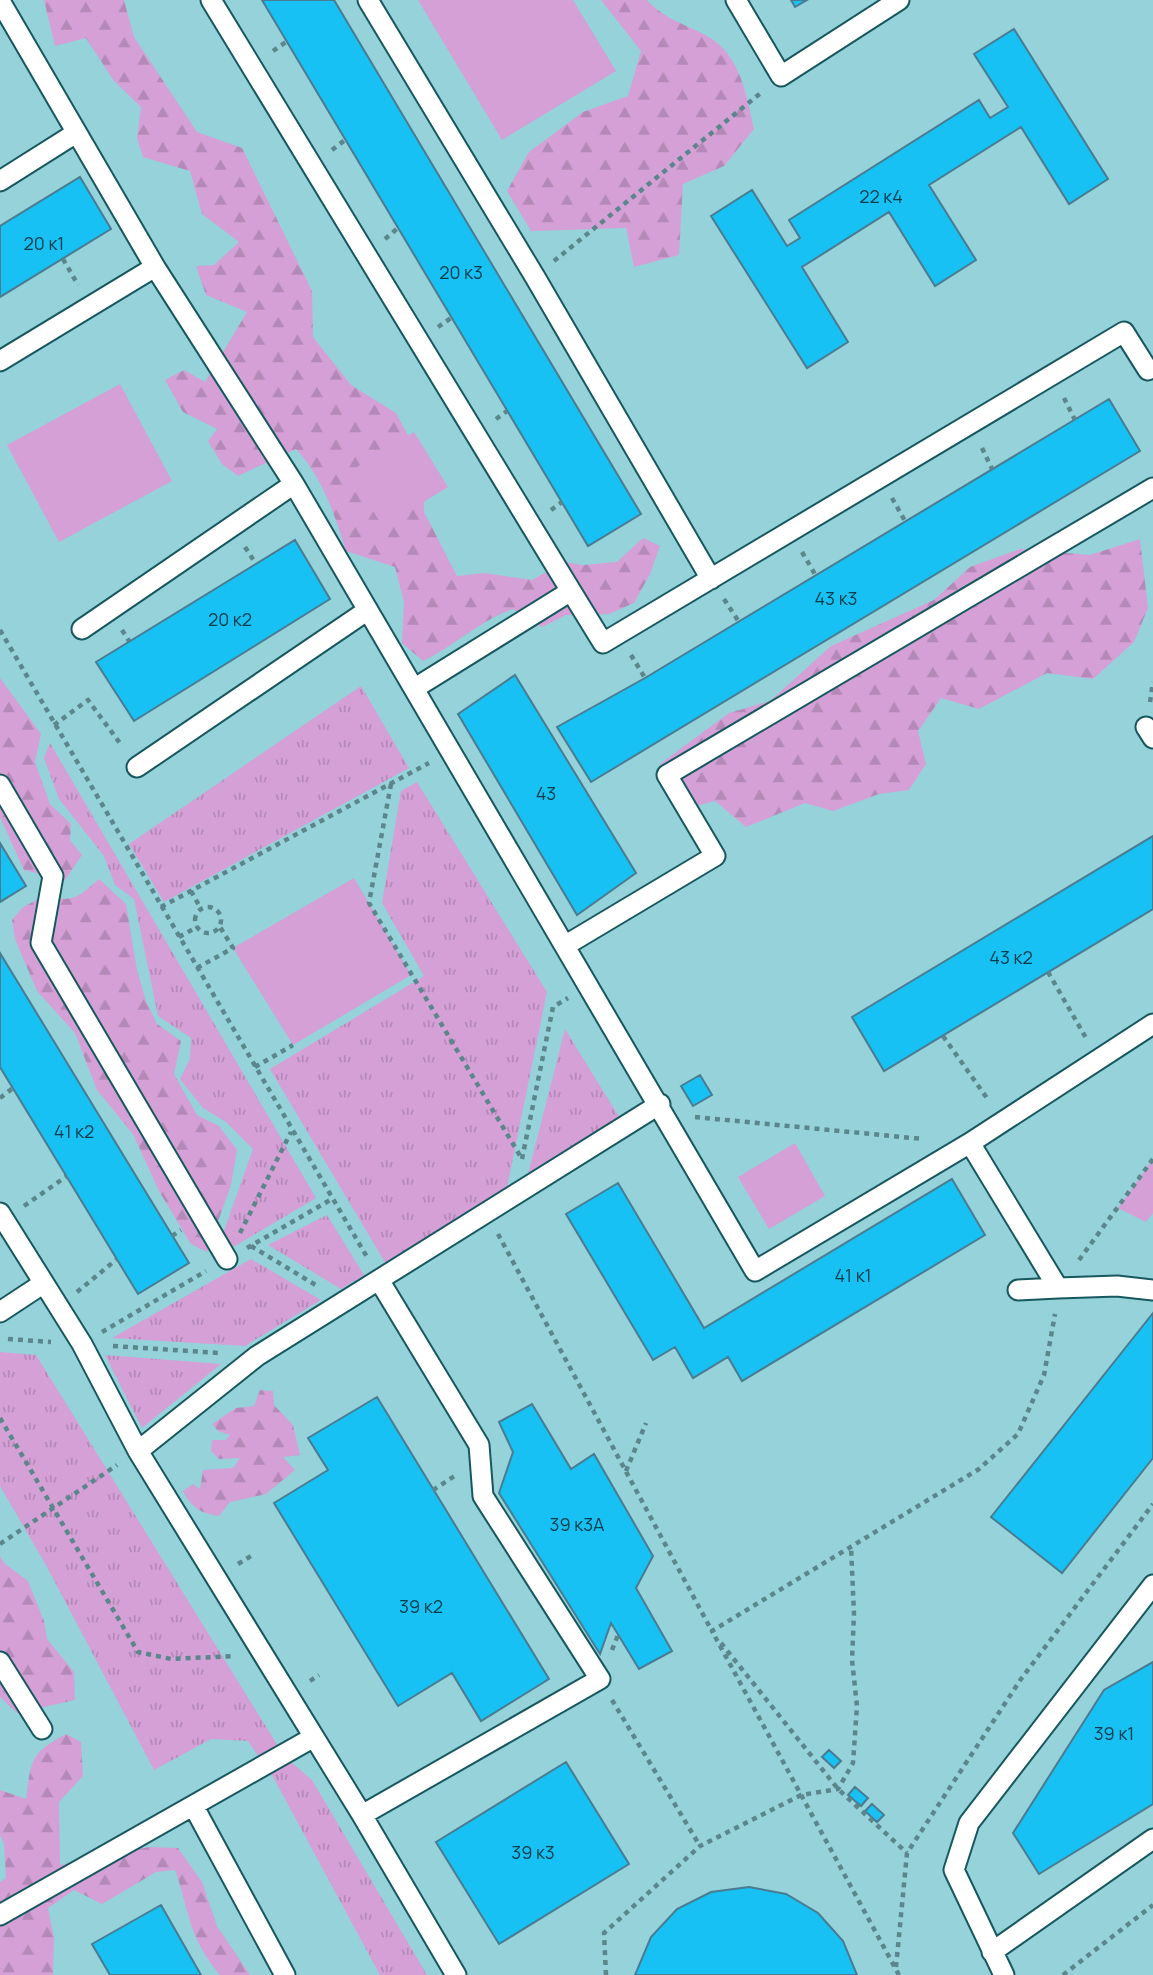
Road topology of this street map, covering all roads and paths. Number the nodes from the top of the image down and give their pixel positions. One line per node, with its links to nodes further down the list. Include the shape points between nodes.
1 (211, 0): 16 (lane)
2 (368, 0): 10 (lane)
3 (736, 0): 6 (lane)
4 (899, 0): 6 (lane)
5 (0, 1): 7 (lane)
6 (782, 76): 10 (path)
7 (76, 133): 8 (lane); 9 (lane)
8 (0, 181)
9 (155, 267): 11 (lane); 13 (lane)
10 (534, 277): 15 (lane)
11 (0, 361)
12 (1151, 372): 15 (lane, via 1124,332)
13 (294, 484): 17 (lane); 19 (lane)
14 (1153, 488): 32 (lane, via 667,775 715,856)
15 (711, 579): 16 (lane, via 603,643)
16 (570, 591): 20 (lane)
17 (368, 610): 20 (lane); 23 (lane)
18 (0, 629): 21 (path)
19 (82, 629)
20 (415, 688): 22 (lane)
21 (54, 725): 23 (path, via 88,700); 27 (path)
22 (452, 750): 24 (path); 32 (lane)
23 (137, 767)
24 (391, 784): 26 (path); 48 (path, via 369,903)
25 (0, 785): 57 (lane, via 53,876 41,943)
26 (191, 891): 27 (path); 28 (path)
27 (161, 907): 31 (path)
28 (201, 909): 29 (path); 30 (path, via 215,908 222,918)
29 (197, 927): 30 (path, via 207,933); 31 (path)
30 (219, 927): 33 (path, via 233,948)
31 (178, 937): 33 (path)
32 (566, 944): 35 (lane)
33 (197, 968): 40 (path)
34 (1048, 972): 39 (path)
35 (590, 984): 43 (lane); 48 (path, via 553,1007)
36 (1153, 1024): 39 (lane)
37 (943, 1036): 44 (path)
38 (293, 1045): 40 (path)
39 (1098, 1059): 44 (lane)
40 (255, 1067): 45 (path)
41 (13, 1088): 42 (path)
42 (0, 1098)
43 (663, 1109): 46 (path); 46 (lane, via 755,1271); 50 (lane)
44 (1003, 1122): 46 (lane)
45 (292, 1131): 57 (path); 59 (path)
46 (970, 1143): 60 (lane)
47 (1153, 1159): 60 (path)
48 (522, 1160): 50 (path)
49 (67, 1176): 52 (path)
50 (515, 1195): 51 (lane)
51 (486, 1212): 59 (lane); 72 (path)
52 (2, 1216): 58 (lane)
53 (180, 1230): 54 (path)
54 (172, 1236)
55 (250, 1246): 63 (path)
56 (117, 1259): 64 (path)
57 (227, 1259)
58 (44, 1283): 64 (lane); 65 (lane)
59 (389, 1283): 63 (lane); 83 (lane, via 479,1445 483,1496)
60 (1058, 1288): 61 (lane); 62 (lane); 76 (path, via 1044,1375 1018,1434 979,1469)
61 (1018, 1290)
62 (1153, 1290)
63 (343, 1302): 68 (lane)
64 (59, 1307): 67 (lane)
65 (0, 1312)
66 (0, 1338): 67 (path)
67 (82, 1344): 68 (path); 71 (lane)
68 (257, 1356): 71 (lane)
69 (0, 1418): 74 (path)
70 (646, 1423): 72 (path)
71 (138, 1451): 74 (path); 81 (lane)
72 (626, 1472): 80 (path)
73 (1153, 1504): 92 (path, via 1014,1690)
74 (52, 1508): 75 (path); 81 (path, via 138,1652 171,1659)
75 (0, 1544)
76 (851, 1547): 80 (path); 86 (path, via 852,1660 858,1706 853,1763)
77 (251, 1556): 78 (path)
78 (235, 1566)
79 (1153, 1585): 95 (lane, via 969,1823 954,1870)
80 (712, 1632): 86 (path); 87 (path)
81 (263, 1654): 85 (lane)
82 (0, 1662): 84 (lane)
83 (600, 1679): 89 (lane); 91 (path)
84 (42, 1729)
85 (314, 1737): 88 (lane); 89 (lane)
86 (838, 1789): 87 (path); 92 (path)
87 (801, 1795): 91 (path); 96 (path)
88 (194, 1807): 94 (lane); 97 (lane)
89 (362, 1815): 98 (lane)
90 (1153, 1839): 95 (lane)
91 (700, 1846): 99 (path, via 604,1933)
92 (907, 1853): 96 (path)
93 (1153, 1905): 102 (path)
94 (0, 1915)
95 (992, 1952): 101 (lane)
96 (896, 1969): 100 (path)
97 (285, 1975)
98 (456, 1975)
99 (606, 1975)
100 (900, 1975)
101 (1004, 1975)
102 (1063, 1975)

